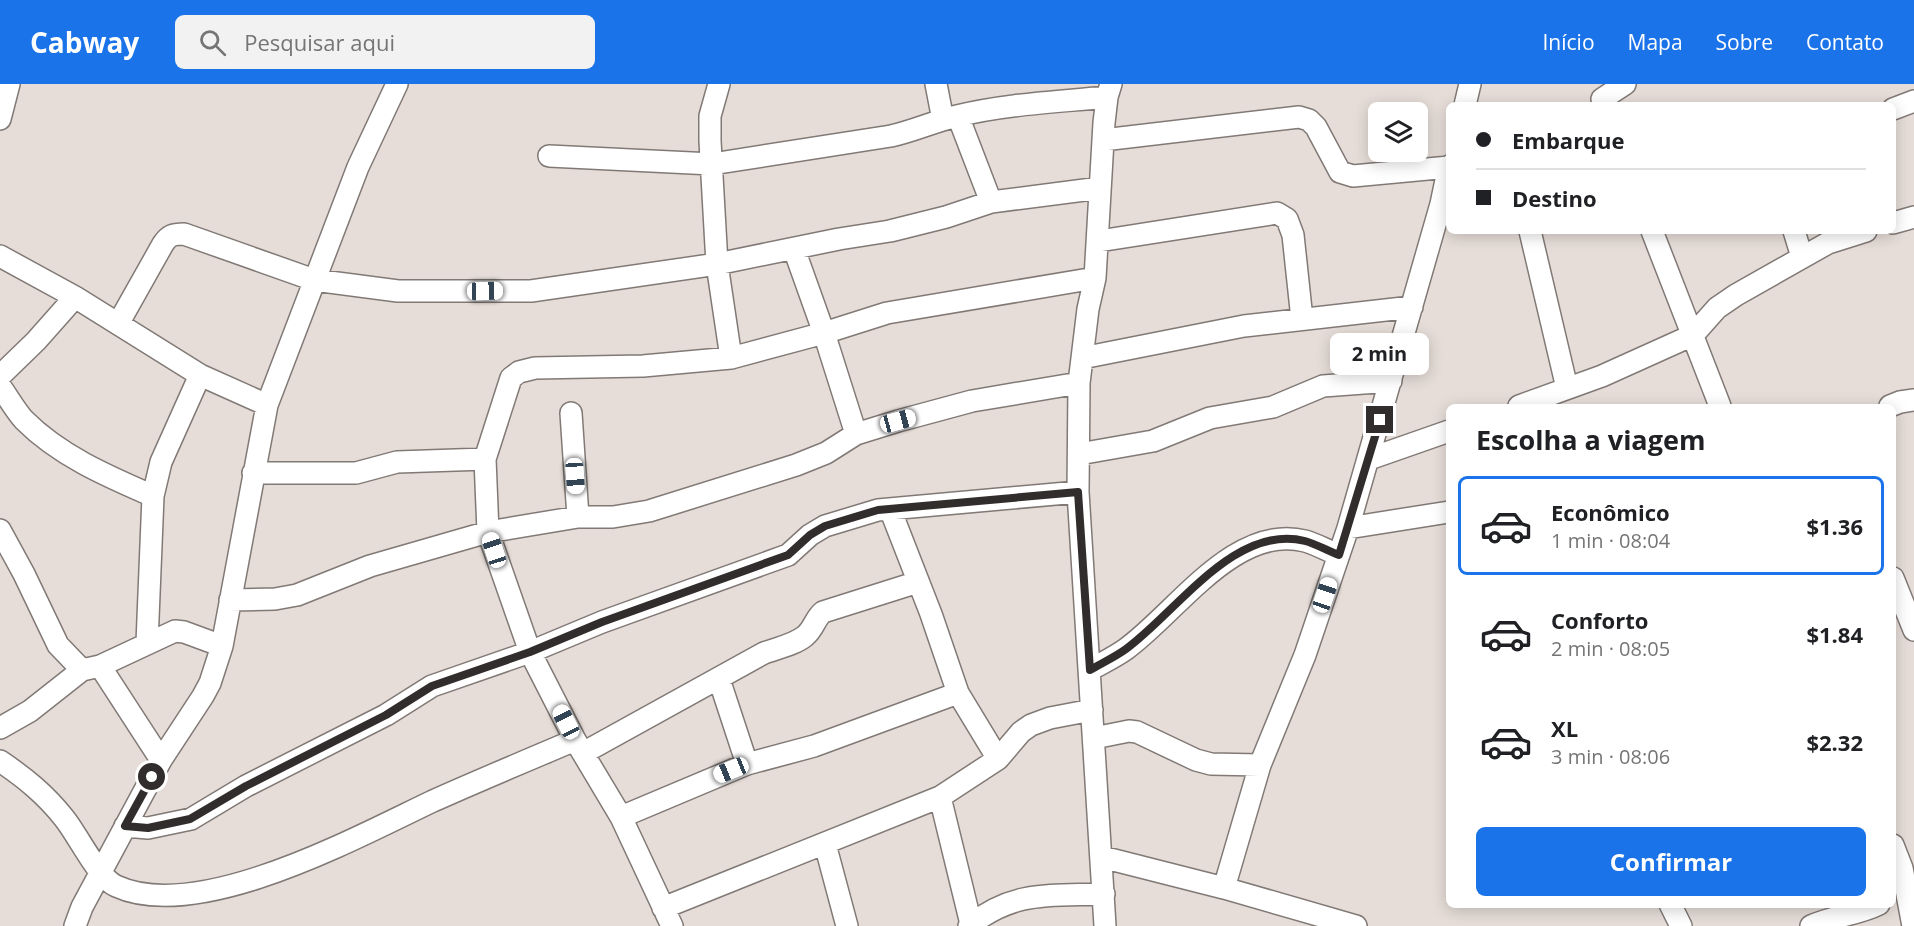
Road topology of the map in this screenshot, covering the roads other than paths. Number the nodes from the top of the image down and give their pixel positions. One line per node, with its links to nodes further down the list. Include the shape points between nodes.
1 (9, 84): 13 (street)
2 (397, 84): 33 (street, via 358,167)
3 (719, 84): 16 (street, via 710,116)
4 (936, 84): 12 (street)
5 (1470, 84): 10 (street)
6 (1625, 84): 8 (street)
7 (1109, 91): 12 (street); 14 (street)
8 (1601, 96)
9 (1914, 101): 11 (street)
10 (1466, 102)
11 (1896, 108)
12 (950, 118): 16 (street, via 891,136); 20 (street)
13 (0, 119)
14 (1103, 140): 17 (street, via 1299,117 1316,127 1340,172 1353,176); 19 (street)
15 (549, 156): 16 (street)
16 (712, 164): 31 (street)
17 (1446, 176)
18 (1446, 183): 35 (street)
19 (1100, 188): 20 (street); 27 (street)
20 (991, 202): 28 (street, via 890,231)
21 (1914, 217): 22 (street)
22 (1896, 222)
23 (1531, 234): 47 (street)
24 (1653, 234): 39 (street)
25 (1795, 234): 30 (street)
26 (1856, 234): 30 (street)
27 (1099, 241): 32 (street); 36 (street, via 1277,213 1287,219 1293,235)
28 (794, 249): 31 (street); 38 (street)
29 (0, 256): 34 (street)
30 (1802, 257): 39 (street, via 1717,308)
31 (717, 264): 33 (street, via 531,291 398,291); 40 (street)
32 (1095, 278): 38 (street, via 887,313); 41 (street)
33 (314, 280): 37 (street, via 184,234 173,234 163,244); 52 (street)
34 (75, 297): 37 (street); 43 (street)
35 (1412, 307): 36 (street); 44 (street)
36 (1302, 319): 41 (street, via 1244,326)
37 (118, 324): 42 (street)
38 (824, 333): 40 (street); 55 (street)
39 (1693, 335): 47 (street); 50 (street)
40 (731, 358): 57 (street, via 519,372 508,385)
41 (1082, 358): 45 (street)
42 (200, 375): 52 (street); 61 (street, via 161,462)
43 (0, 376)
44 (1391, 381): 56 (street, via 1323,386 1273,407 1210,418 1153,441); 58 (street)
45 (1079, 383): 55 (street, via 972,401); 56 (street)
46 (0, 386): 61 (street, via 24,420 55,444 100,473)
47 (1567, 388): 49 (street)
48 (1914, 400): 51 (street)
49 (1524, 404)
50 (1719, 404)
51 (1895, 404)
52 (267, 405): 59 (street)
53 (571, 413): 64 (street)
54 (1446, 432): 58 (street)
55 (856, 434): 64 (street, via 826,453 702,496 649,511)
56 (1079, 454): 60 (street)
57 (485, 459): 59 (street, via 397,462 356,473); 67 (street)
58 (1369, 459): 65 (street)
59 (253, 473): 71 (street)
60 (1078, 492): 62 (street); 78 (street)
61 (153, 496): 73 (street)
62 (890, 509): 69 (street); 76 (street, via 825,526 788,555)
63 (1446, 512): 65 (street)
64 (578, 517): 67 (street)
65 (1348, 528): 68 (street)
66 (0, 530): 74 (street)
67 (488, 532): 71 (street, via 370,566 297,595); 76 (street)
68 (1339, 555): 78 (street, via 1304,541 1276,540 1245,548 1209,573 1126,649); 90 (street, via 1305,655)
69 (918, 582): 79 (street, via 823,612 805,636); 81 (street)
70 (1896, 585): 72 (street)
71 (230, 600): 75 (street)
72 (1914, 630)
73 (147, 643): 75 (street, via 175,631); 77 (street)
74 (58, 645): 77 (street); 80 (street)
75 (222, 646): 87 (street, via 210,683)
76 (530, 652): 85 (street); 93 (street, via 432,686 386,715 190,819 148,828)
77 (91, 668): 80 (street); 87 (street)
78 (1090, 670): 82 (street)
79 (719, 678): 85 (street); 89 (street)
80 (55, 690): 83 (street, via 30,711)
81 (958, 693): 86 (street); 89 (street, via 858,732)
82 (1092, 710): 84 (street); 86 (street, via 1031,724)
83 (0, 728)
84 (1094, 738): 90 (street, via 1137,732 1196,760); 96 (street)
85 (579, 746): 92 (street); 98 (street, via 507,767 248,882 186,895 140,894 114,885)
86 (998, 759): 91 (street)
87 (161, 760): 93 (street)
88 (0, 761): 98 (street, via 30,782 65,819)
89 (747, 764): 92 (street)
90 (1260, 765): 99 (street)
91 (940, 797): 94 (street); 107 (street)
92 (621, 817): 104 (street)
93 (125, 826): 98 (street)
94 (825, 844): 104 (street); 109 (street)
95 (1896, 849): 97 (street)
96 (1102, 857): 99 (street); 100 (street)
97 (1908, 866): 101 (street)
98 (101, 872): 108 (street)
99 (1224, 888): 106 (street)
100 (1104, 894): 107 (street, via 1028,896 1007,902); 110 (street)
101 (1901, 897): 113 (street)
102 (1672, 908): 112 (street)
103 (1867, 908): 105 (street, via 1847,915)
104 (668, 917)
105 (1817, 917)
106 (1306, 919): 111 (street)
107 (970, 925)
108 (75, 926)
109 (847, 926)
110 (1106, 926)
111 (1356, 926)
112 (1681, 926)
113 (1913, 926)

